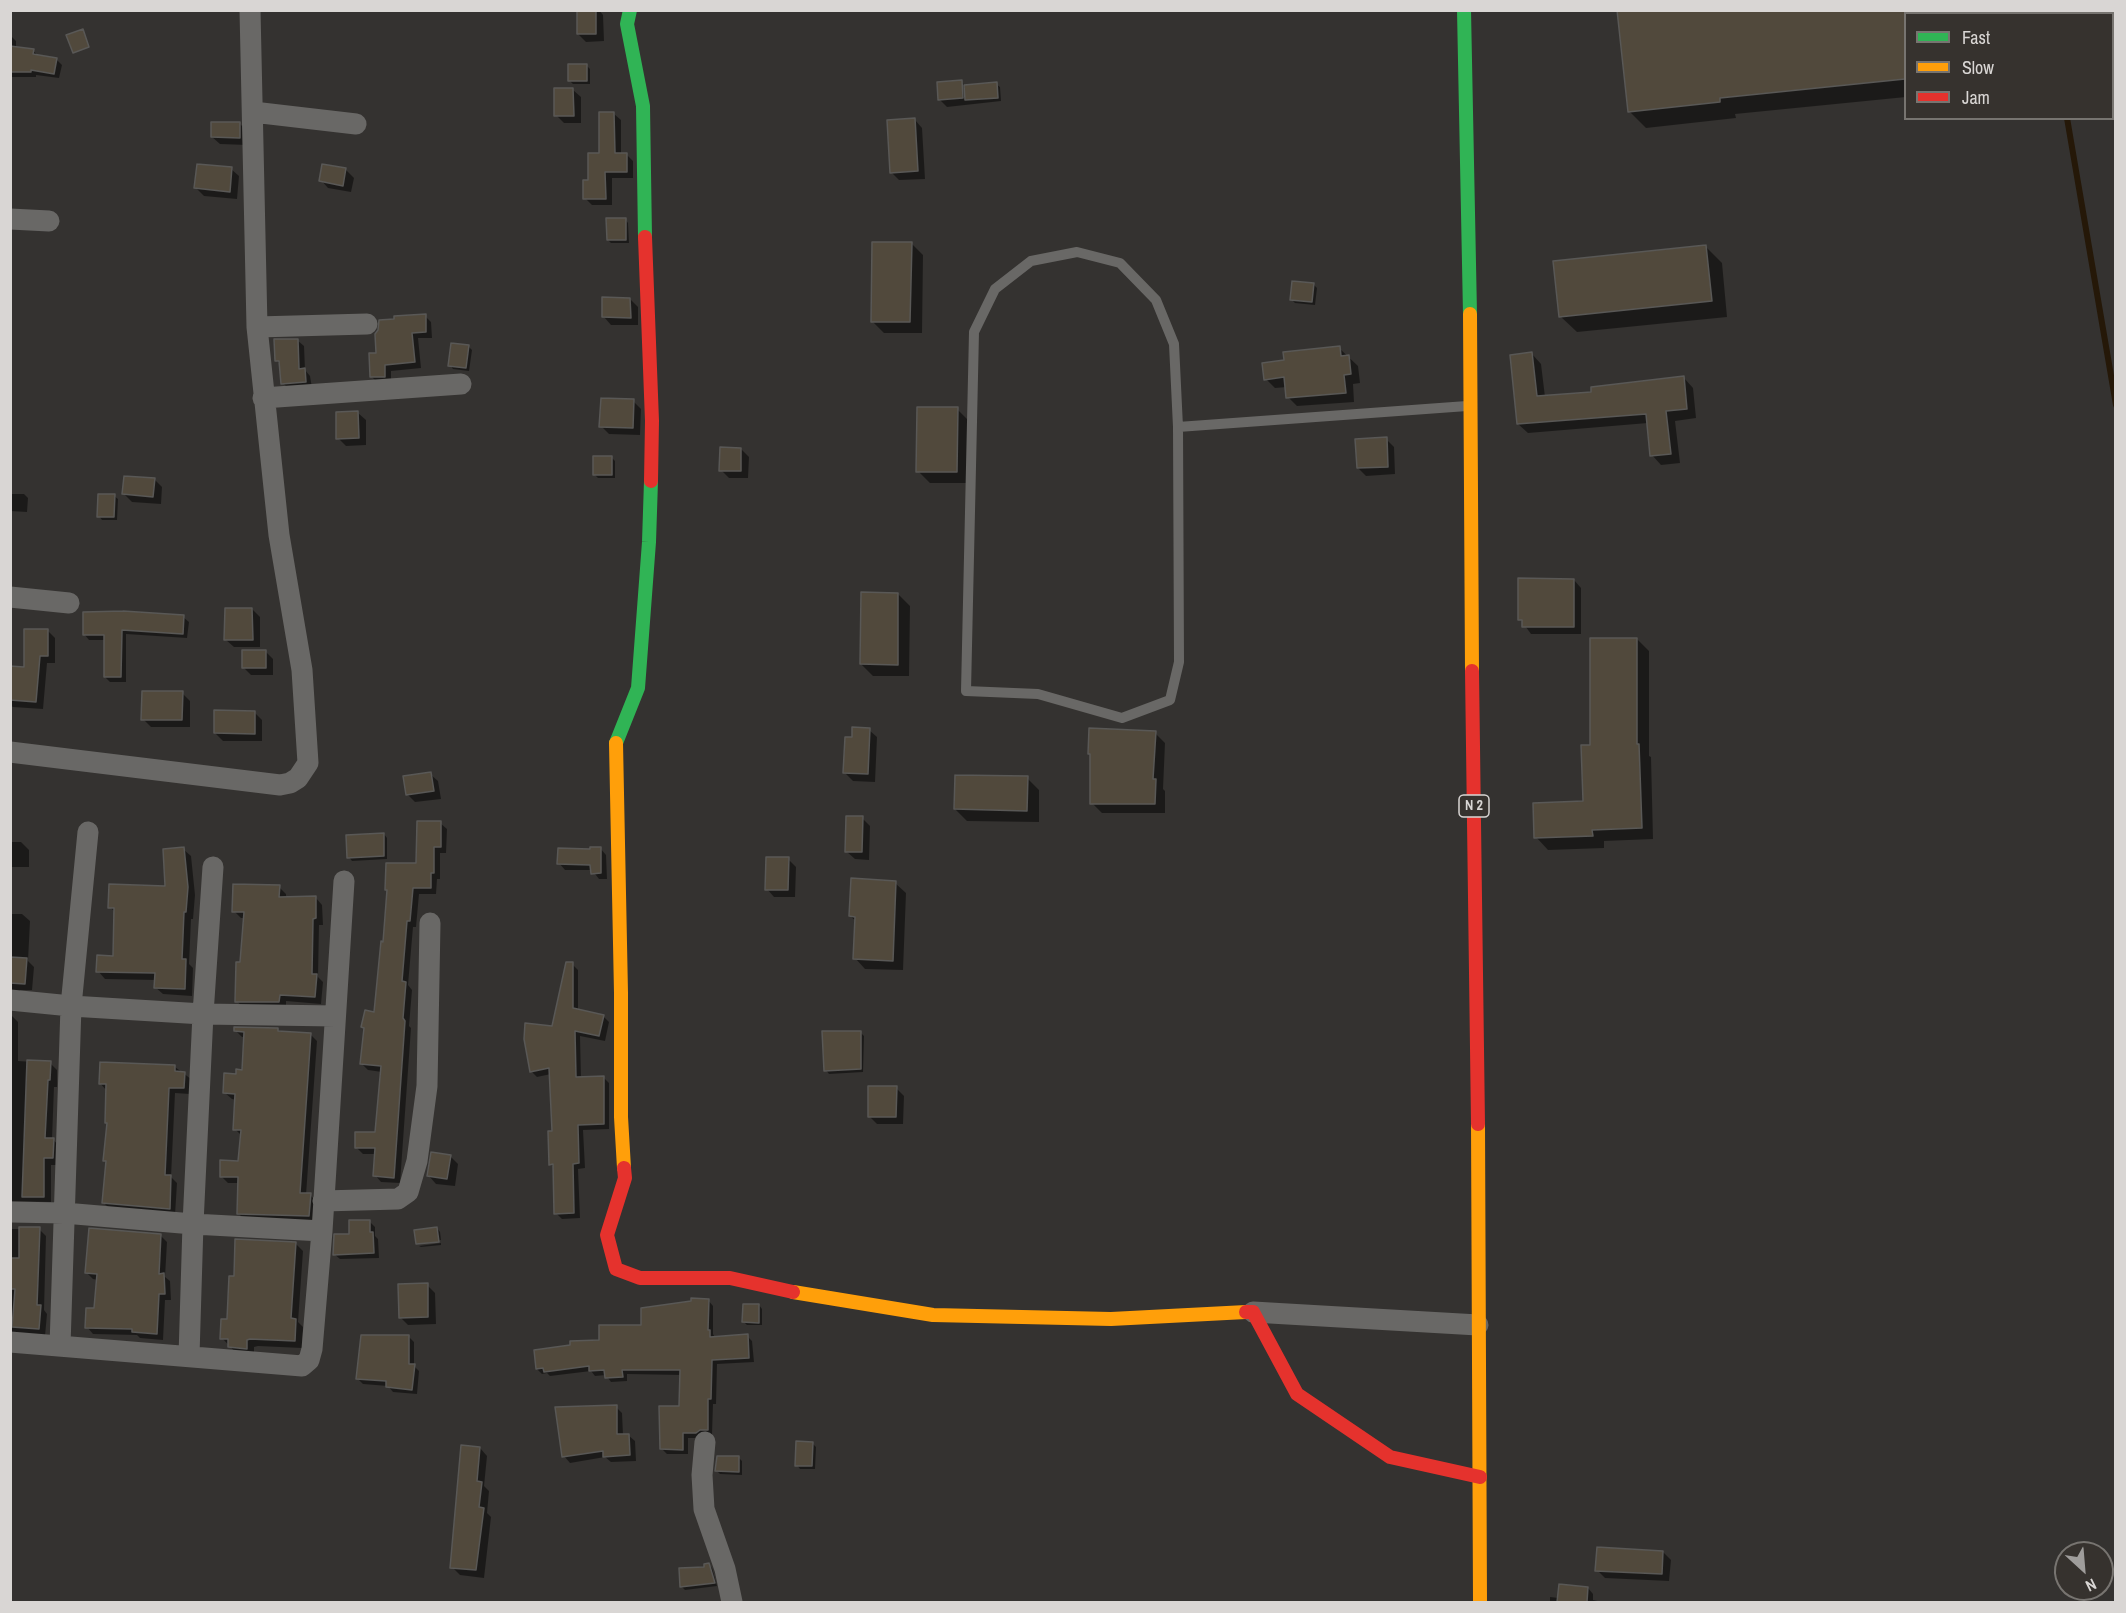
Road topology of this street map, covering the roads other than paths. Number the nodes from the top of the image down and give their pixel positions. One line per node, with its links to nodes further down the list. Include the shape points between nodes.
1 (250, 10): 4 (street)
2 (630, 10): 30 (street, via 627,24 643,106 652,421 649,542 638,688 616,743 624,1178 607,1235 616,1269 640,1278 730,1278 933,1316 1111,1319)
3 (1464, 10): 12 (street, N 2)
4 (253, 112): 5 (street); 9 (street)
5 (356, 124)
6 (10, 219): 7 (street)
7 (49, 221)
8 (367, 324): 9 (street)
9 (257, 327): 11 (street)
10 (461, 384): 11 (street)
11 (263, 398): 16 (street, via 279,535 302,670 308,763 304,771 290,783 280,785)
12 (1470, 406): 13 (lane); 31 (street, N 2)
13 (1178, 427): 13 (lane, via 1179,662 1170,700 1122,717 1038,694 966,691 974,332 995,289 1031,261 1077,252 1120,263 1156,300 1174,344)
14 (10, 597): 15 (street)
15 (69, 603)
16 (10, 752)
17 (88, 832): 22 (street)
18 (213, 867): 23 (street)
19 (344, 881): 24 (street)
20 (430, 923): 25 (street, via 427,1086 417,1161 408,1192 398,1199)
21 (10, 1000): 22 (street)
22 (71, 1006): 23 (street); 27 (street)
23 (203, 1014): 24 (street); 28 (street)
24 (335, 1016): 25 (street)
25 (323, 1200): 29 (street)
26 (10, 1212): 27 (street)
27 (64, 1213): 28 (street); 33 (street)
28 (193, 1224): 29 (street); 34 (street)
29 (322, 1231): 34 (street, via 309,1360 302,1366)
30 (1253, 1312): 31 (street); 36 (street, via 1297,1394 1390,1456)
31 (1478, 1325): 36 (street, N 2)
32 (10, 1342): 33 (street)
33 (60, 1346): 34 (street)
34 (189, 1356)
35 (705, 1442): 37 (street, via 704,1509)
36 (1480, 1477): 38 (street, N 2)
37 (732, 1602)
38 (1480, 1602)

